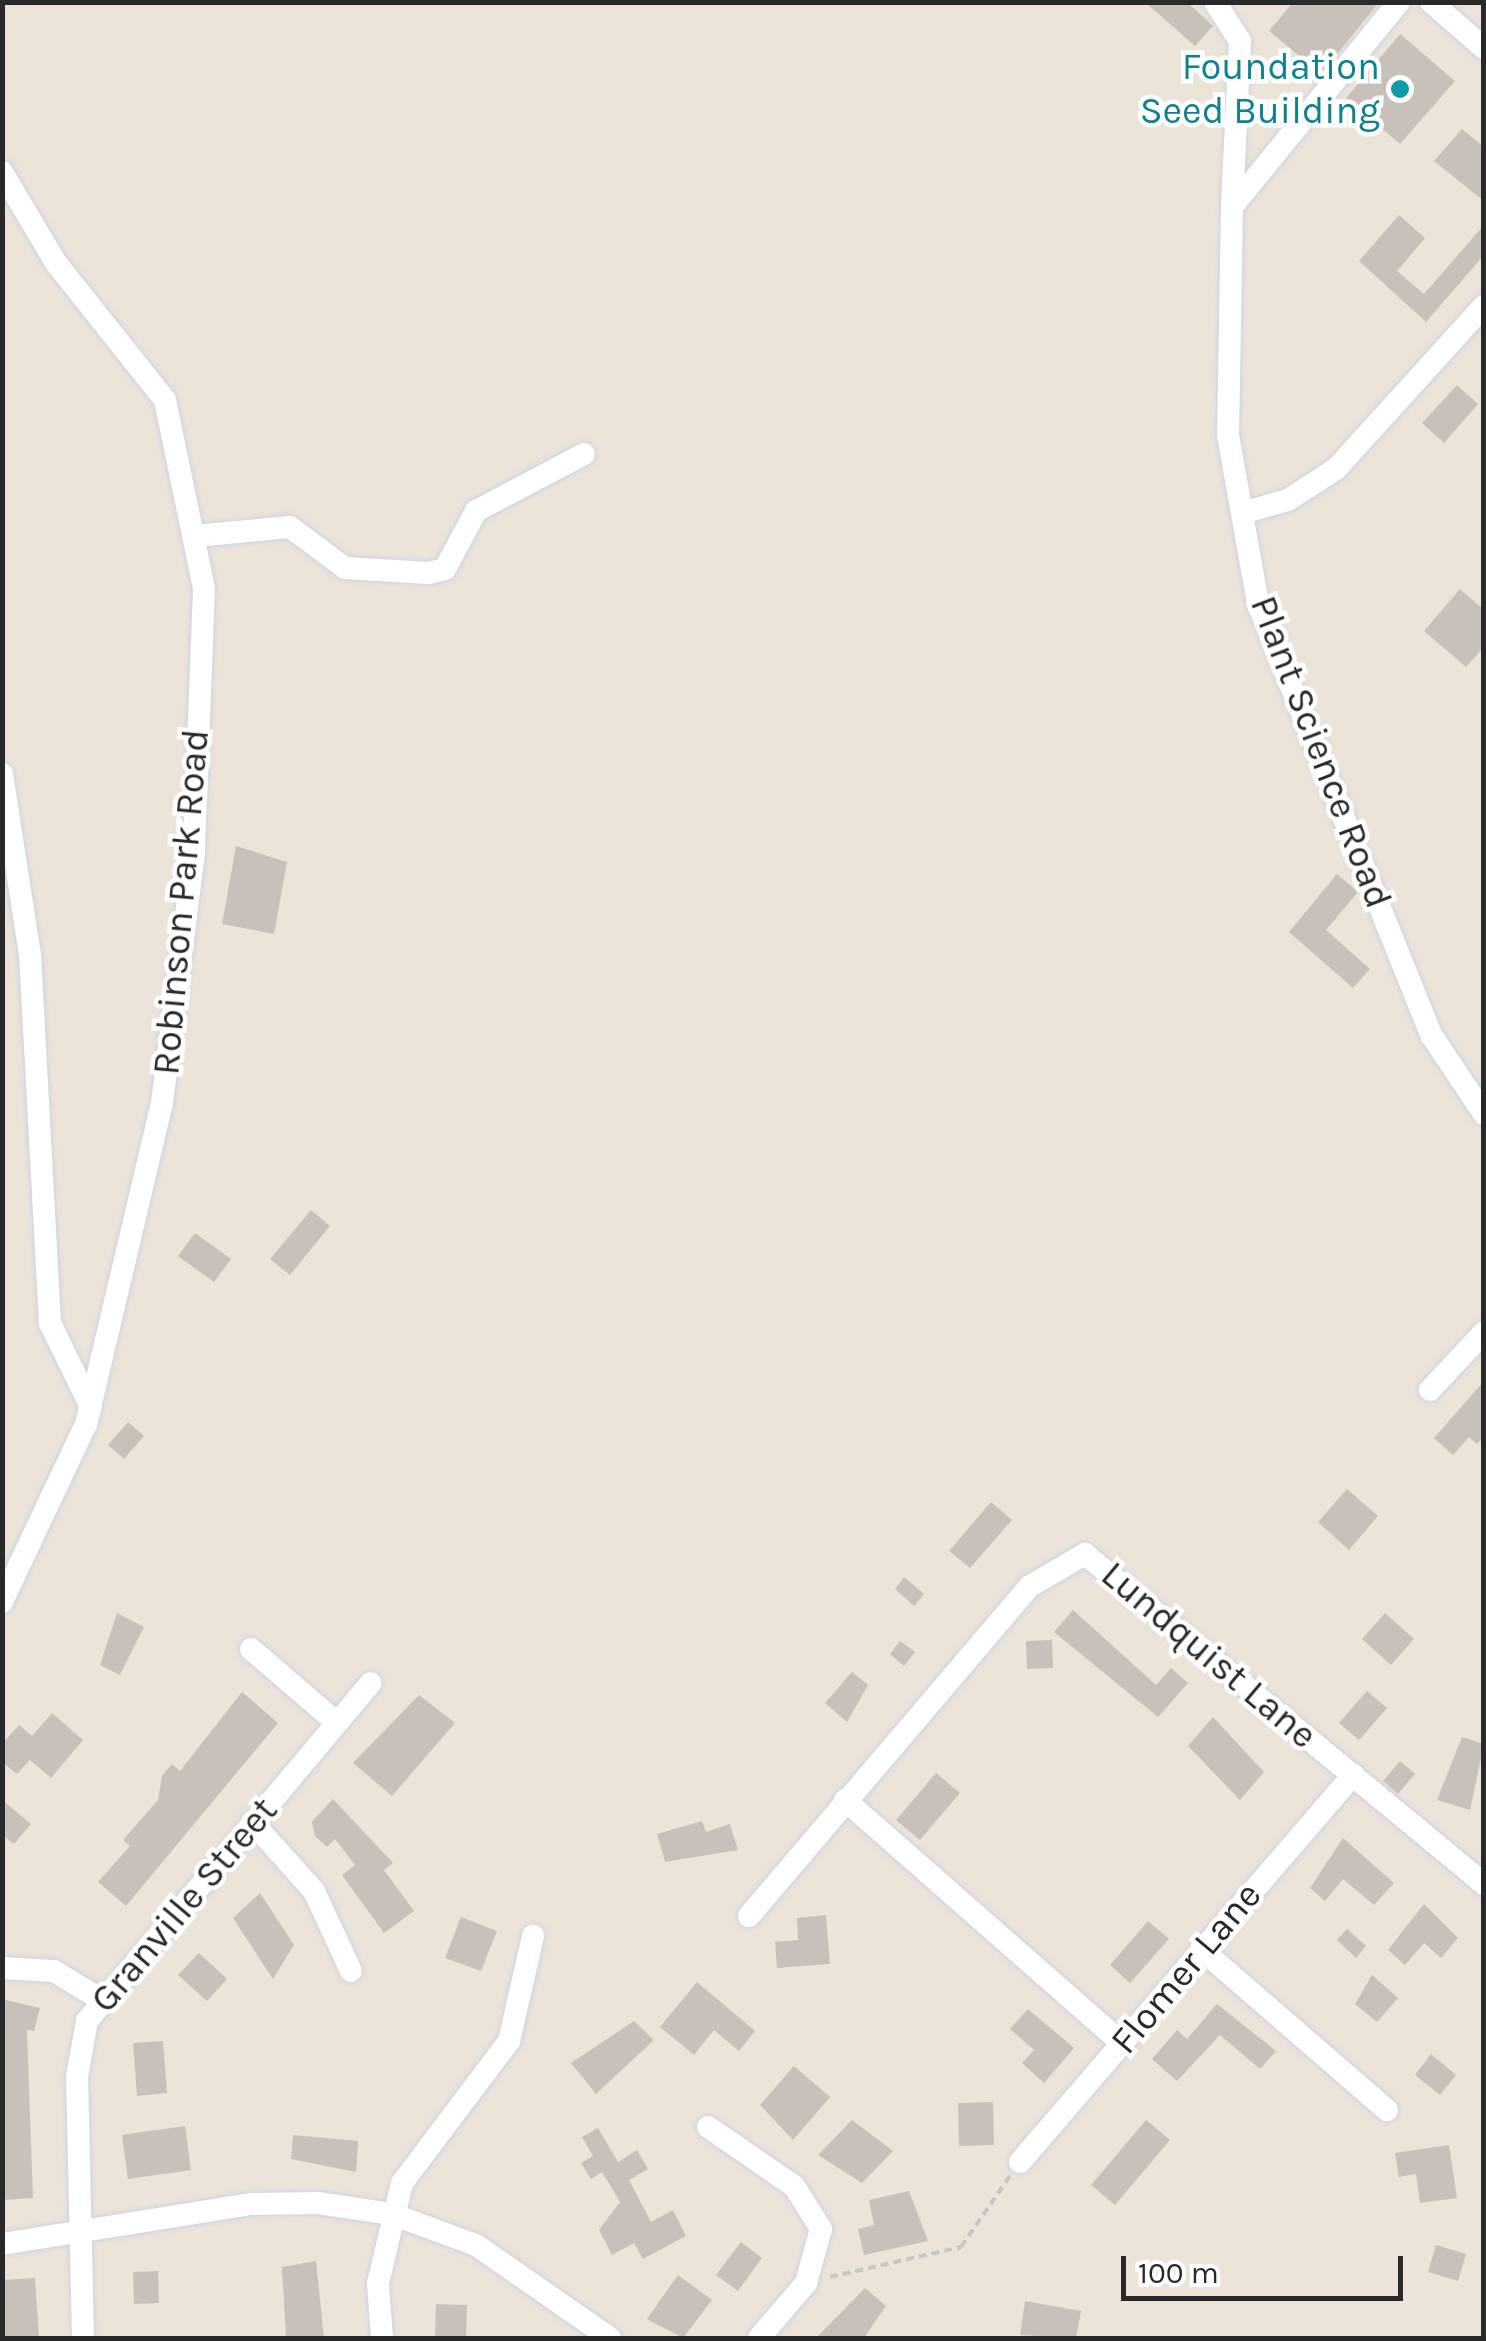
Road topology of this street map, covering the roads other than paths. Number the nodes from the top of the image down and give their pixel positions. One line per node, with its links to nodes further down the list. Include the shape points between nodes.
1 (1215, 2): 6 (street, Plant Science Road, via 1240,41)
2 (1400, 2): 6 (street)
3 (1432, 2): 4 (street)
4 (1484, 48)
5 (2, 172): 10 (street, Robinson Park Road, via 56,263 165,400)
6 (1232, 207): 9 (street, Plant Science Road, via 1228,435)
7 (1484, 306): 9 (street, via 1336,469 1288,500)
8 (584, 454): 10 (street, via 476,511 445,569 429,573 344,568 290,528)
9 (1242, 513): 12 (street, Plant Science Road, via 1258,604 1432,1036)
10 (196, 536): 15 (street, Robinson Park Road, via 204,589 192,872 162,1103)
11 (2, 774): 15 (street, via 30,954 50,1323)
12 (1484, 1114)
13 (1484, 1332): 14 (street)
14 (1430, 1390)
15 (91, 1406): 16 (street, Robinson Park Road)
16 (2, 1602)
17 (251, 1650): 19 (street)
18 (371, 1683): 19 (street, Granville Street)
19 (337, 1722): 22 (street, Granville Street)
20 (1353, 1774): 21 (street, Lundquist Lane, via 1085,1554 1030,1586); 23 (street, Lundquist Lane); 26 (street, Flomer Lane)
21 (845, 1800): 24 (street, Lundquist Lane); 30 (street)
22 (252, 1822): 28 (street, via 314,1891); 29 (street, Granville Street)
23 (1484, 1884)
24 (749, 1916)
25 (533, 1936): 34 (street, via 509,2041 416,2158)
26 (1202, 1948): 30 (street, Flomer Lane); 31 (street)
27 (2, 1968): 29 (street, via 54,1972)
28 (351, 1972)
29 (100, 1999): 35 (street, Granville Street, via 78,2076)
30 (1122, 2043): 33 (street, Flomer Lane)
31 (1387, 2110)
32 (708, 2127): 40 (street, via 763,2160 812,2207 821,2229 806,2283)
33 (1020, 2162)
34 (392, 2214): 35 (street, via 252,2204); 38 (street, via 378,2282); 39 (street, via 529,2274)
35 (81, 2230): 36 (street); 37 (street, Granville Street)
36 (2, 2244)
37 (83, 2338)
38 (382, 2338)
39 (610, 2338)
40 (759, 2338)

